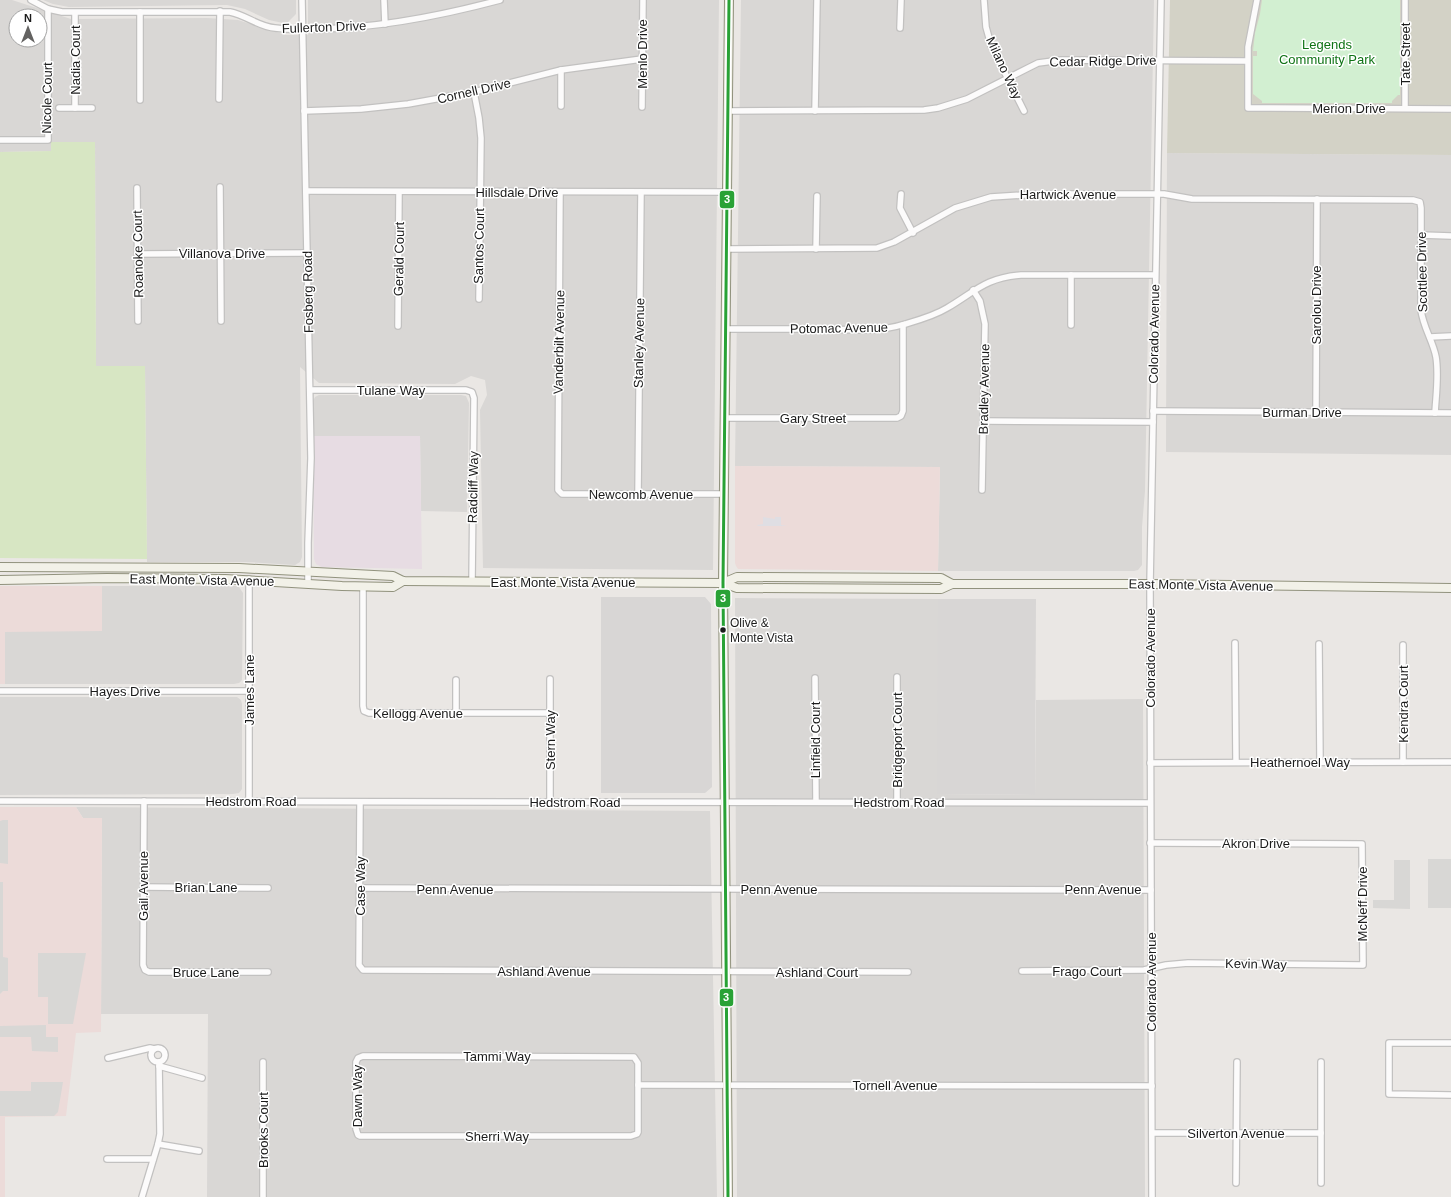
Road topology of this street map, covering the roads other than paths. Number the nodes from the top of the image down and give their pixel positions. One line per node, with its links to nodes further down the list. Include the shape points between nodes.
1 (31, 0): 15 (street, Fullerton Drive)
2 (302, 0): 22 (street, Fosberg Road)
3 (384, 0): 20 (street)
4 (472, 0): 14 (street)
5 (500, 0): 14 (street, Fullerton Drive)
6 (643, 0): 24 (street, Menlo Drive)
7 (729, 0): 40 (main road)
8 (817, 0): 41 (street)
9 (901, 0): 21 (street)
10 (984, 0): 28 (street, Milano Way, via 987,34)
11 (1161, 0): 25 (street, Colorado Avenue)
12 (1257, 0): 26 (street, via 1249,35)
13 (1405, 0): 37 (street, Tate Street)
14 (474, 7): 20 (street, Fullerton Drive)
15 (46, 8)
16 (48, 9): 19 (street, Fullerton Drive)
17 (220, 11): 18 (street, Fullerton Drive); 22 (street, Fullerton Drive, via 243,15 271,28); 30 (street)
18 (140, 12): 19 (street, Fullerton Drive); 31 (street)
19 (75, 13): 35 (street, Nadia Court)
20 (385, 24): 22 (street, Fullerton Drive)
21 (900, 28)
22 (302, 29): 39 (street, Fosberg Road)
23 (48, 48): 43 (street, Nicole Court, via 48,140)
24 (642, 59): 27 (street, Cornell Drive); 33 (street, Menlo Drive)
25 (1160, 60): 26 (street, Cedar Ridge Drive); 28 (street, Cedar Ridge Drive, via 1061,60 1038,63); 53 (street, Colorado Avenue)
26 (1247, 61): 37 (street, Merion Drive, via 1248,108)
27 (561, 70): 29 (street, Cornell Drive); 32 (street)
28 (1007, 78): 41 (street, Cedar Ridge Drive, via 967,99 931,109); 42 (street, Milano Way)
29 (474, 92): 39 (street, Cornell Drive, via 386,107); 48 (street, Santos Court, via 480,130)
30 (219, 99)
31 (140, 100)
32 (561, 106)
33 (642, 107)
34 (59, 108): 35 (street, Nadia Court)
35 (75, 108): 36 (street, Nadia Court)
36 (92, 108)
37 (1405, 108): 38 (street, Merion Drive)
38 (1451, 108)
39 (304, 110): 46 (street, Fosberg Road)
40 (729, 110): 41 (street, Cedar Ridge Drive); 51 (main road)
41 (815, 111)
42 (1024, 111)
43 (0, 140)
44 (220, 187): 62 (street)
45 (137, 188): 64 (street, Roanoke Court)
46 (306, 191): 47 (street, Hillsdale Drive); 63 (street, Fosberg Road)
47 (399, 192): 48 (street, Hillsdale Drive); 73 (street, Gerald Court)
48 (480, 192): 49 (street, Hillsdale Drive); 68 (street, Santos Court)
49 (560, 192): 50 (street, Hillsdale Drive); 87 (street, Vanderbilt Avenue, via 557,488)
50 (641, 192): 51 (street, Hillsdale Drive); 88 (street, Stanley Avenue)
51 (728, 192): 60 (main road)
52 (901, 194): 57 (street, via 900,208)
53 (1157, 194): 55 (street, Hartwick Avenue, via 1192,198); 57 (street, Hartwick Avenue, via 1032,194 991,197 955,208); 66 (street, Colorado Avenue)
54 (816, 196): 61 (street)
55 (1317, 199): 56 (street, Hartwick Avenue); 80 (street, Sarolou Drive)
56 (1420, 202): 58 (street, Scottlee Drive)
57 (913, 233): 61 (street, Hartwick Avenue, via 876,248)
58 (1421, 235): 59 (street); 76 (street, Scottlee Drive, via 1421,310)
59 (1451, 236)
60 (727, 249): 61 (street, Hartwick Avenue); 74 (main road)
61 (816, 249)
62 (221, 253): 63 (street, Villanova Drive); 64 (street, Villanova Drive); 70 (street)
63 (307, 253): 77 (street, Fosberg Road)
64 (138, 254): 69 (street, Roanoke Court)
65 (1071, 275): 66 (street, Potomac Avenue); 67 (street, Potomac Avenue, via 1011,275); 72 (street)
66 (1155, 275): 79 (street, Colorado Avenue)
67 (973, 290): 71 (street, Potomac Avenue, via 947,308); 84 (street, Bradley Avenue, via 980,301 985,324)
68 (479, 299)
69 (138, 321)
70 (221, 321)
71 (903, 325): 74 (street, Potomac Avenue, via 861,330); 83 (street, Gary Street, via 901,416)
72 (1071, 325)
73 (398, 326)
74 (726, 329): 83 (main road)
75 (1451, 336): 76 (street)
76 (1430, 337): 81 (street, Scottlee Drive, via 1437,366)
77 (310, 390): 78 (street, Tulane Way); 91 (street, Fosberg Road)
78 (472, 392): 96 (street, Radcliff Way)
79 (1153, 411): 80 (street, Burman Drive); 85 (street, Colorado Avenue)
80 (1316, 412): 81 (street, Burman Drive)
81 (1435, 413): 82 (street, Burman Drive)
82 (1451, 413)
83 (725, 418): 89 (main road)
84 (984, 421): 85 (street); 86 (street, Bradley Avenue)
85 (1153, 422): 100 (street, Colorado Avenue)
86 (982, 490)
87 (559, 492): 88 (street, Newcomb Avenue)
88 (638, 494): 89 (street, Newcomb Avenue)
89 (724, 494): 97 (main road)
90 (0, 567): 91 (main road, East Monte Vista Avenue, via 239,568)
91 (308, 572): 95 (main road, East Monte Vista Avenue, via 393,576); 98 (street, Fosberg Road)
92 (906, 578): 97 (main road, East Monte Vista Avenue, via 737,577); 99 (main road, East Monte Vista Avenue, via 941,578); 103 (main road, via 903,584 884,584)
93 (0, 580): 94 (main road, East Monte Vista Avenue)
94 (249, 580): 98 (main road, East Monte Vista Avenue); 112 (street, James Lane)
95 (403, 581): 96 (main road, East Monte Vista Avenue); 101 (main road, East Monte Vista Avenue, via 393,587)
96 (472, 582): 97 (main road, East Monte Vista Avenue)
97 (723, 582): 103 (main road, East Monte Vista Avenue, via 737,588); 125 (main road)
98 (308, 584): 101 (main road, East Monte Vista Avenue)
99 (952, 584): 100 (main road, East Monte Vista Avenue); 103 (main road, East Monte Vista Avenue, via 941,589)
100 (1150, 584): 102 (main road, East Monte Vista Avenue); 119 (street, Colorado Avenue)
101 (363, 586): 113 (street, Kellogg Avenue, via 364,711)
102 (1451, 588)
103 (865, 589)
104 (1235, 643): 115 (street)
105 (1320, 644): 116 (street)
106 (1403, 645): 117 (street, Kendra Court)
107 (897, 677): 127 (street, Bridgeport Court)
108 (815, 678): 126 (street, Linfield Court)
109 (550, 679): 114 (street, Stern Way)
110 (456, 680): 113 (street)
111 (0, 691): 112 (street, Hayes Drive)
112 (249, 691): 122 (street, James Lane)
113 (456, 713): 114 (street, Kellogg Avenue)
114 (550, 713): 124 (street, Stern Way)
115 (1236, 762): 116 (street, Heathernoel Way); 119 (street, Heathernoel Way)
116 (1320, 762): 117 (street, Heathernoel Way)
117 (1404, 762): 118 (street, Heathernoel Way)
118 (1451, 762)
119 (1150, 763): 128 (street, Colorado Avenue)
120 (0, 801): 121 (street, Hedstrom Road)
121 (144, 801): 122 (street, Hedstrom Road); 131 (street, Gail Avenue)
122 (249, 801): 123 (street, Hedstrom Road)
123 (360, 802): 124 (street, Hedstrom Road); 133 (street, Case Way)
124 (550, 802): 125 (street, Hedstrom Road)
125 (724, 802): 126 (street, Hedstrom Road); 134 (main road)
126 (816, 802): 127 (street, Hedstrom Road)
127 (897, 802): 128 (street, Hedstrom Road)
128 (1150, 803): 129 (street, Colorado Avenue)
129 (1150, 843): 130 (street, Akron Drive); 135 (street, Colorado Avenue)
130 (1362, 844): 136 (street, McNeff Drive)
131 (143, 887): 132 (street, Brian Lane); 139 (street, Gail Avenue)
132 (268, 888)
133 (360, 888): 134 (street, Penn Avenue); 137 (street, Case Way, via 359,964)
134 (725, 889): 135 (street, Penn Avenue); 142 (main road)
135 (1151, 890): 138 (street, Colorado Avenue)
136 (1363, 965): 138 (street, Kevin Way, via 1188,964)
137 (362, 969): 142 (street, Ashland Avenue)
138 (1151, 969): 140 (street, Frago Court); 155 (street, Colorado Avenue)
139 (144, 970): 141 (street, Bruce Lane)
140 (1022, 971)
141 (268, 972)
142 (726, 972): 143 (street, Ashland Court); 154 (main road)
143 (908, 972)
144 (1451, 1043): 156 (street, via 1389,1043 1389,1094)
145 (154, 1050): 146 (street, via 150,1048); 151 (street, via 151,1058); 151 (street, via 160,1049 165,1054)
146 (108, 1058)
147 (358, 1058): 153 (street, Tammi Way, via 631,1056 636,1058 638,1063); 160 (street, Dawn Way)
148 (263, 1062): 168 (street, Brooks Court)
149 (1237, 1062): 158 (street)
150 (1320, 1062): 159 (street)
151 (159, 1064): 152 (street); 161 (street)
152 (202, 1078)
153 (638, 1085): 154 (street, Tornell Avenue); 160 (street, Sherri Way, via 638,1129 637,1134 631,1136)
154 (726, 1085): 155 (street, Tornell Avenue); 169 (main road)
155 (1152, 1086): 157 (street, Colorado Avenue)
156 (1451, 1094)
157 (1152, 1133): 158 (street, Silverton Avenue); 170 (street, Colorado Avenue)
158 (1237, 1133): 159 (street, Silverton Avenue); 165 (street)
159 (1321, 1133): 166 (street)
160 (358, 1135)
161 (158, 1144): 162 (street); 164 (street)
162 (199, 1151)
163 (107, 1159): 164 (street)
164 (153, 1159): 167 (street)
165 (1236, 1183)
166 (1321, 1183)
167 (143, 1196)
168 (263, 1197)
169 (728, 1197)
170 (1152, 1197)

